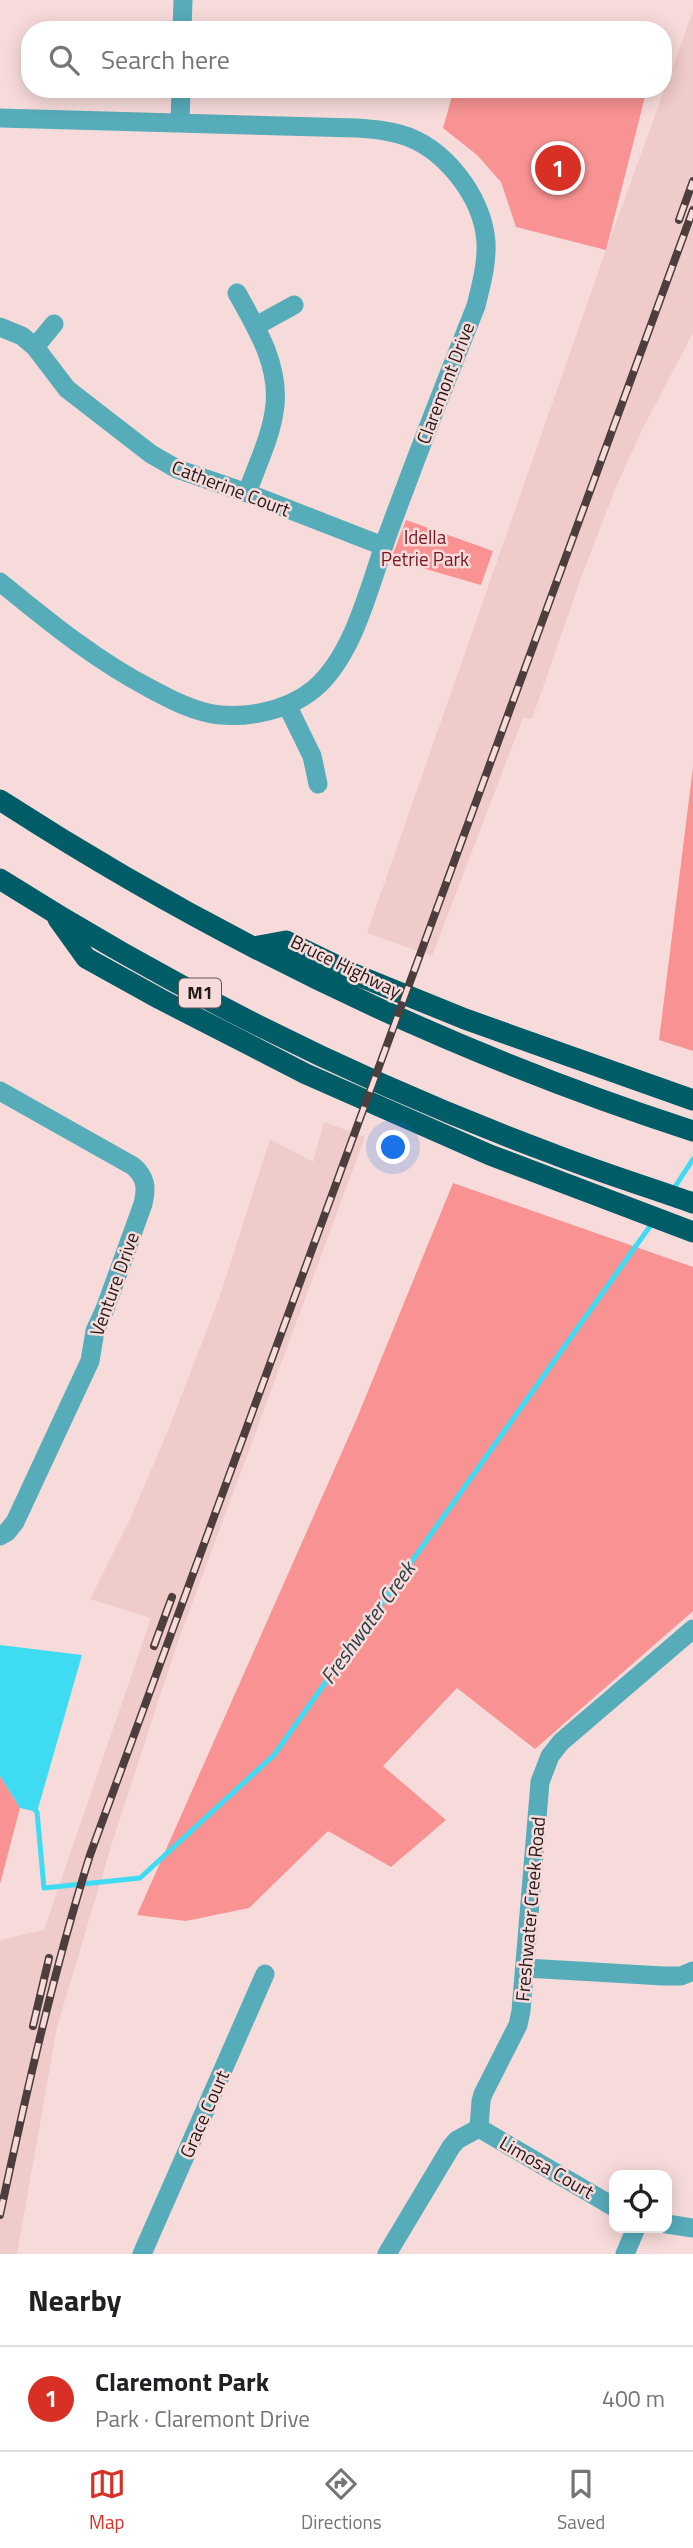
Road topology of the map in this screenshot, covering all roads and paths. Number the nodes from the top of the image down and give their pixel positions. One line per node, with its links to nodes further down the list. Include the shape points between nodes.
1 (183, 0): 2 (street)
2 (182, 21)
3 (181, 98): 5 (street)
4 (0, 118): 5 (street, Claremont Drive)
5 (180, 122): 13 (street, Claremont Drive, via 356,128 400,134 424,144 448,164 479,213 486,241 485,272)
6 (237, 293): 9 (street)
7 (294, 305): 9 (street)
8 (54, 324): 11 (street)
9 (256, 326): 12 (street, via 268,353 275,405)
10 (0, 327): 11 (street, Catherine Court)
11 (35, 347): 12 (street, Catherine Court, via 66,388 151,454 177,469)
12 (247, 494): 13 (street, Catherine Court)
13 (383, 546): 15 (street, Claremont Drive, via 345,648 314,689)
14 (0, 582): 15 (street, Claremont Drive, via 86,651 184,706 206,713 250,715)
15 (287, 705): 16 (street, via 312,756)
16 (318, 785)
17 (0, 800): 20 (highway, Bruce Highway)
18 (0, 879): 19 (highway, M1)
19 (55, 914): 24 (highway, M1, via 335,1062 469,1121); 25 (highway, via 86,958 317,1079 443,1135)
20 (254, 947): 22 (highway, via 286,941 433,1006); 23 (highway, Bruce Highway, via 514,1067)
21 (0, 1091): 26 (street, Venture Drive, via 133,1166 146,1187 95,1331 90,1361 15,1522)
22 (693, 1100)
23 (693, 1131)
24 (693, 1203)
25 (693, 1232)
26 (0, 1536)
27 (693, 1629): 28 (street, Freshwater Creek Road, via 550,1756 540,1782)
28 (526, 1968): 29 (street, via 663,1976); 31 (street, Freshwater Creek Road, via 518,2025 483,2094)
29 (693, 1971)
30 (264, 1974): 36 (street, Grace Court)
31 (479, 2128): 32 (street, Limosa Court); 37 (street, via 451,2147)
32 (609, 2204)
33 (672, 2225): 34 (street)
34 (693, 2228)
35 (634, 2233): 38 (street)
36 (142, 2254)
37 (387, 2254)
38 (625, 2254)

